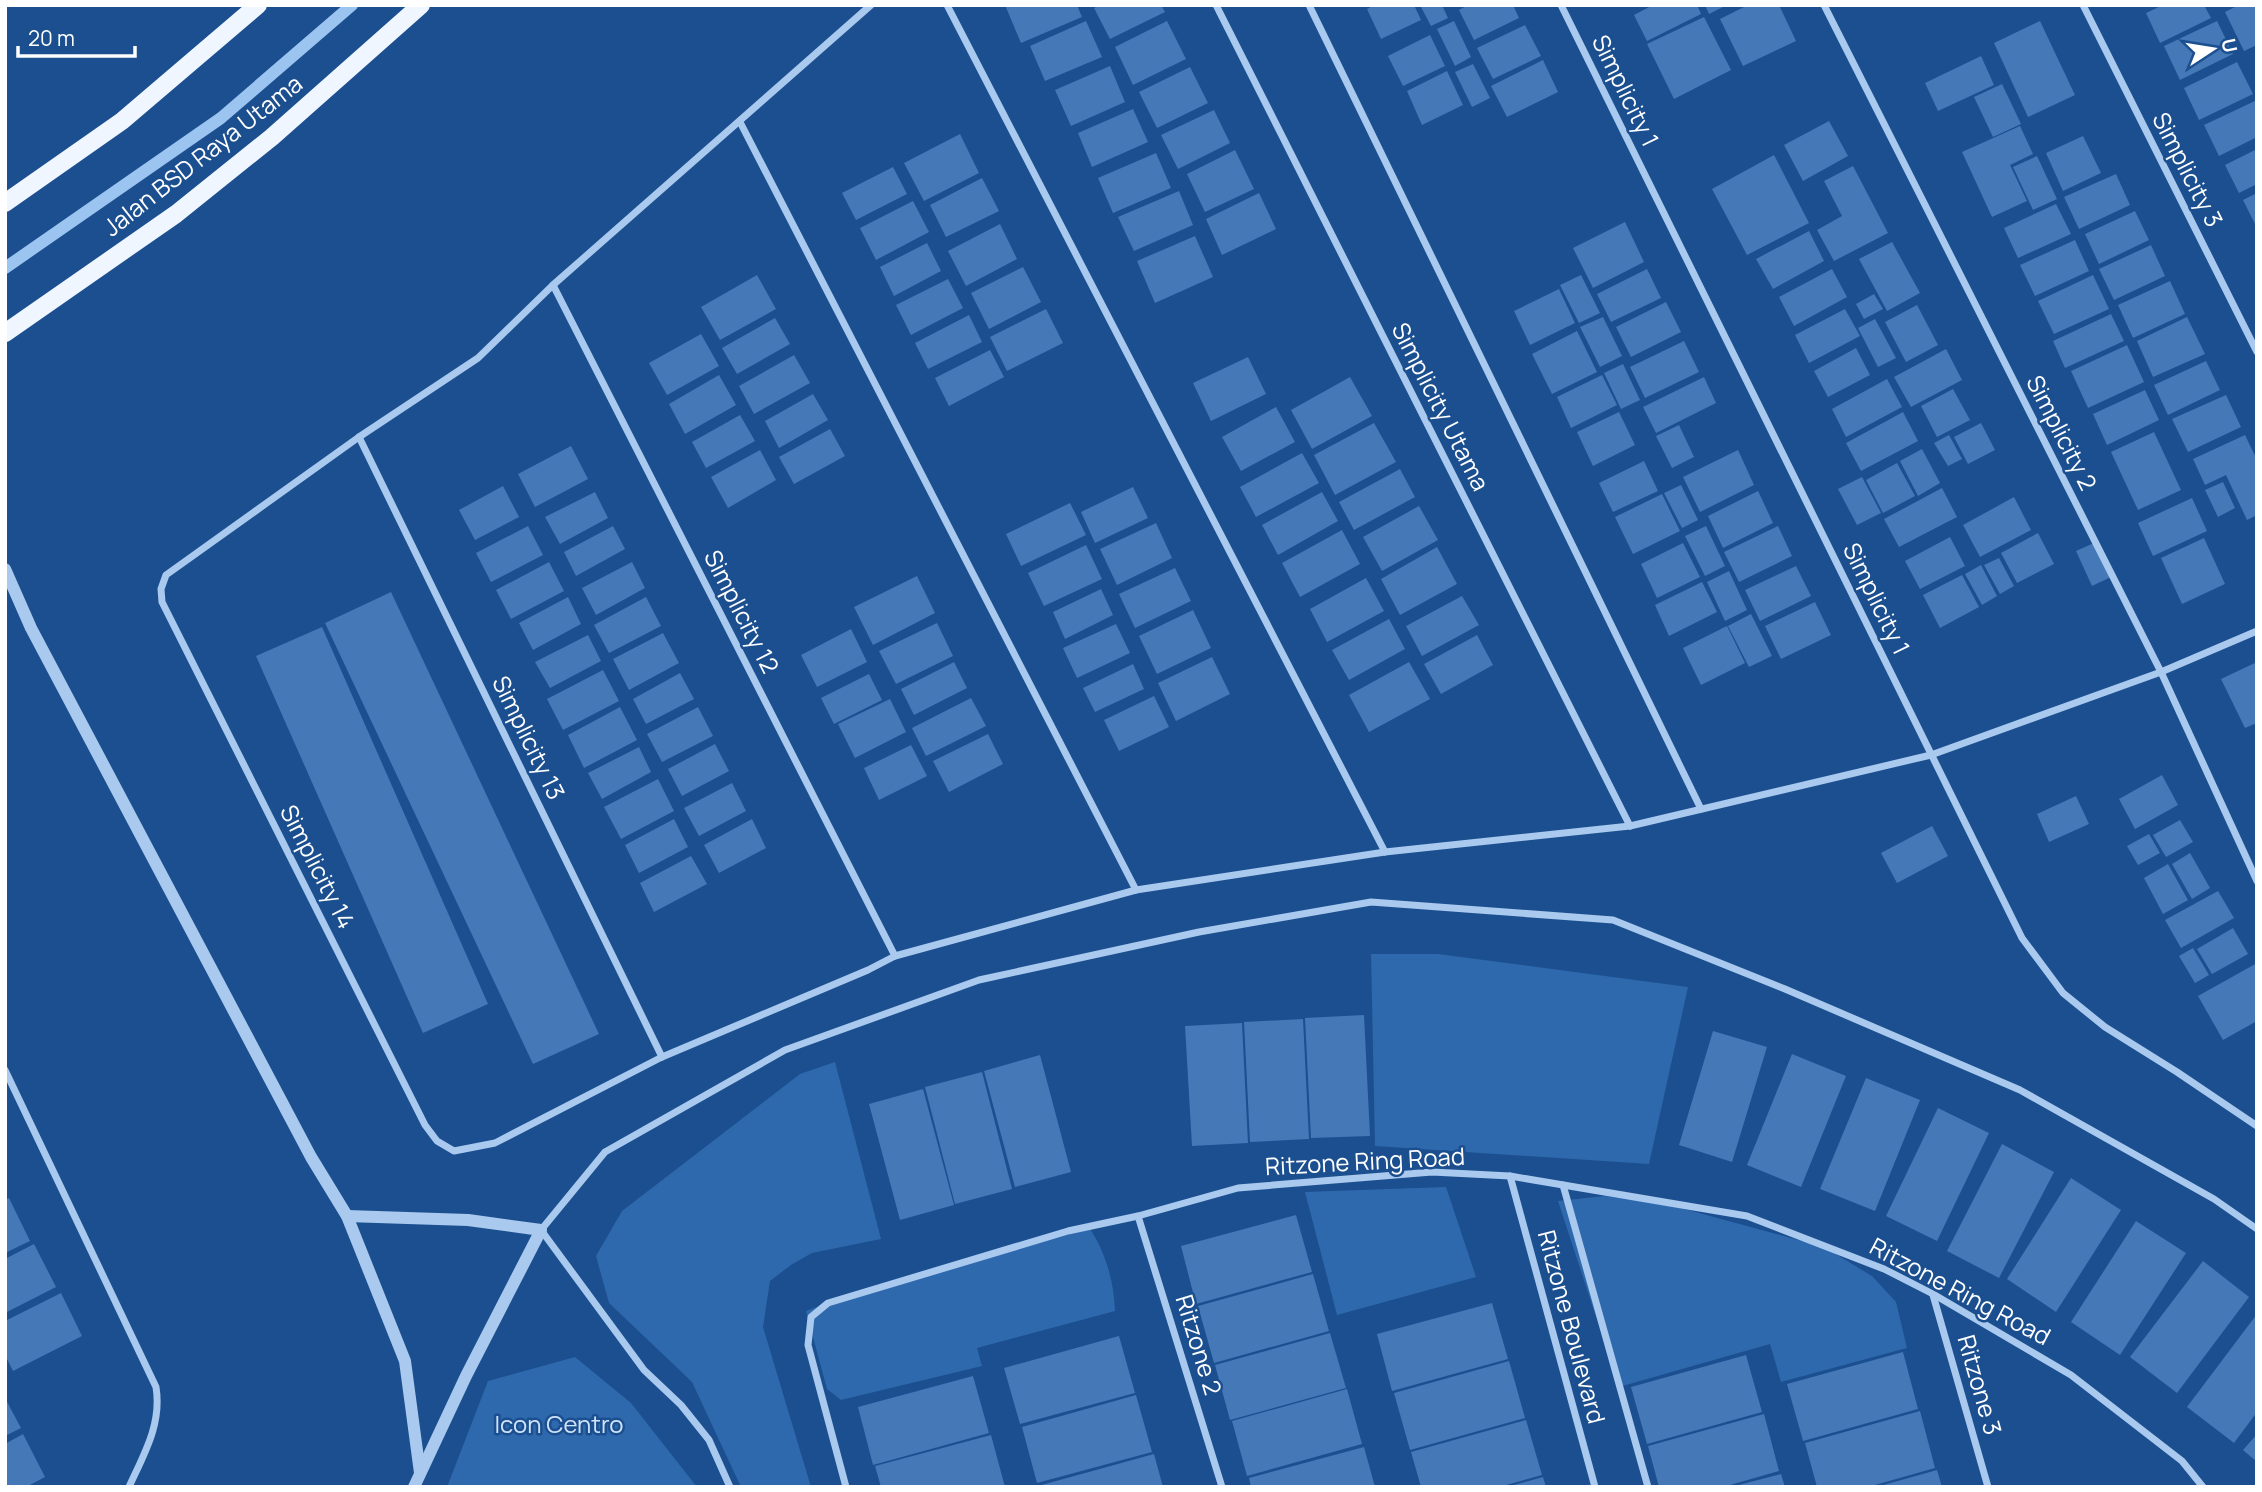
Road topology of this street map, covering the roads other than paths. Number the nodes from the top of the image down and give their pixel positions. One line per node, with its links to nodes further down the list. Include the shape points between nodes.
1 (258, 5): 11 (main road, via 122,121)
2 (421, 5): 13 (main road, Jalan BSD Raya Utama, via 272,137 186,205)
3 (871, 5): 10 (street)
4 (947, 5): 22 (street)
5 (1216, 5): 21 (street, Simplicity Utama)
6 (1309, 5): 20 (street)
7 (1561, 5): 19 (street, Simplicity 1)
8 (1824, 5): 18 (street, Simplicity 2)
9 (2083, 5): 14 (street, Simplicity 3)
10 (740, 122): 12 (street); 24 (street)
11 (5, 203)
12 (553, 285): 15 (street, via 478,358); 25 (street, Simplicity 12)
13 (5, 333)
14 (2257, 352)
15 (359, 437): 26 (street, Simplicity 13); 26 (street, Simplicity 14, via 166,575 162,602 437,1142 454,1151 495,1143)
16 (5, 569): 31 (street, via 70,702 311,1157)
17 (2257, 631): 18 (street)
18 (2161, 672): 19 (street); 23 (street, Simplicity 2)
19 (1931, 755): 20 (street); 28 (street, Simplicity 1, via 2022,937 2063,993 2105,1027)
20 (1700, 809): 21 (street)
21 (1630, 826): 22 (street)
22 (1385, 852): 24 (street)
23 (2257, 881)
24 (1136, 890): 25 (street)
25 (895, 956): 26 (street)
26 (662, 1057)
27 (5, 1070): 37 (street, via 156,1388 157,1420)
28 (2257, 1126)
29 (1510, 1177): 30 (street, Ritzone Ring Road); 32 (street, Ritzone Ring Road, via 1432,1172 1238,1188); 42 (street, Ritzone Boulevard)
30 (1563, 1185): 35 (street, Ritzone Ring Road, via 1747,1216 1884,1269); 43 (street, Ritzone Boulevard)
31 (347, 1216): 34 (street, via 468,1220); 36 (street, via 405,1361)
32 (1138, 1216): 40 (street, Ritzone Ring Road, via 1068,1231 828,1303 811,1317 808,1345); 41 (street, Ritzone 2)
33 (2257, 1229): 34 (street, via 2214,1199 2020,1090 1614,920 1371,902 1199,932 979,980 785,1050 605,1152)
34 (541, 1230): 36 (street); 39 (street, via 644,1370 709,1440)
35 (1933, 1294): 44 (street, Ritzone 3); 45 (street, Ritzone Ring Road, via 2071,1375 2182,1461)
36 (420, 1473): 38 (street)
37 (129, 1487)
38 (414, 1487)
39 (730, 1487)
40 (846, 1487)
41 (1222, 1487)
42 (1595, 1487)
43 (1648, 1487)
44 (1988, 1487)
45 (2203, 1487)

